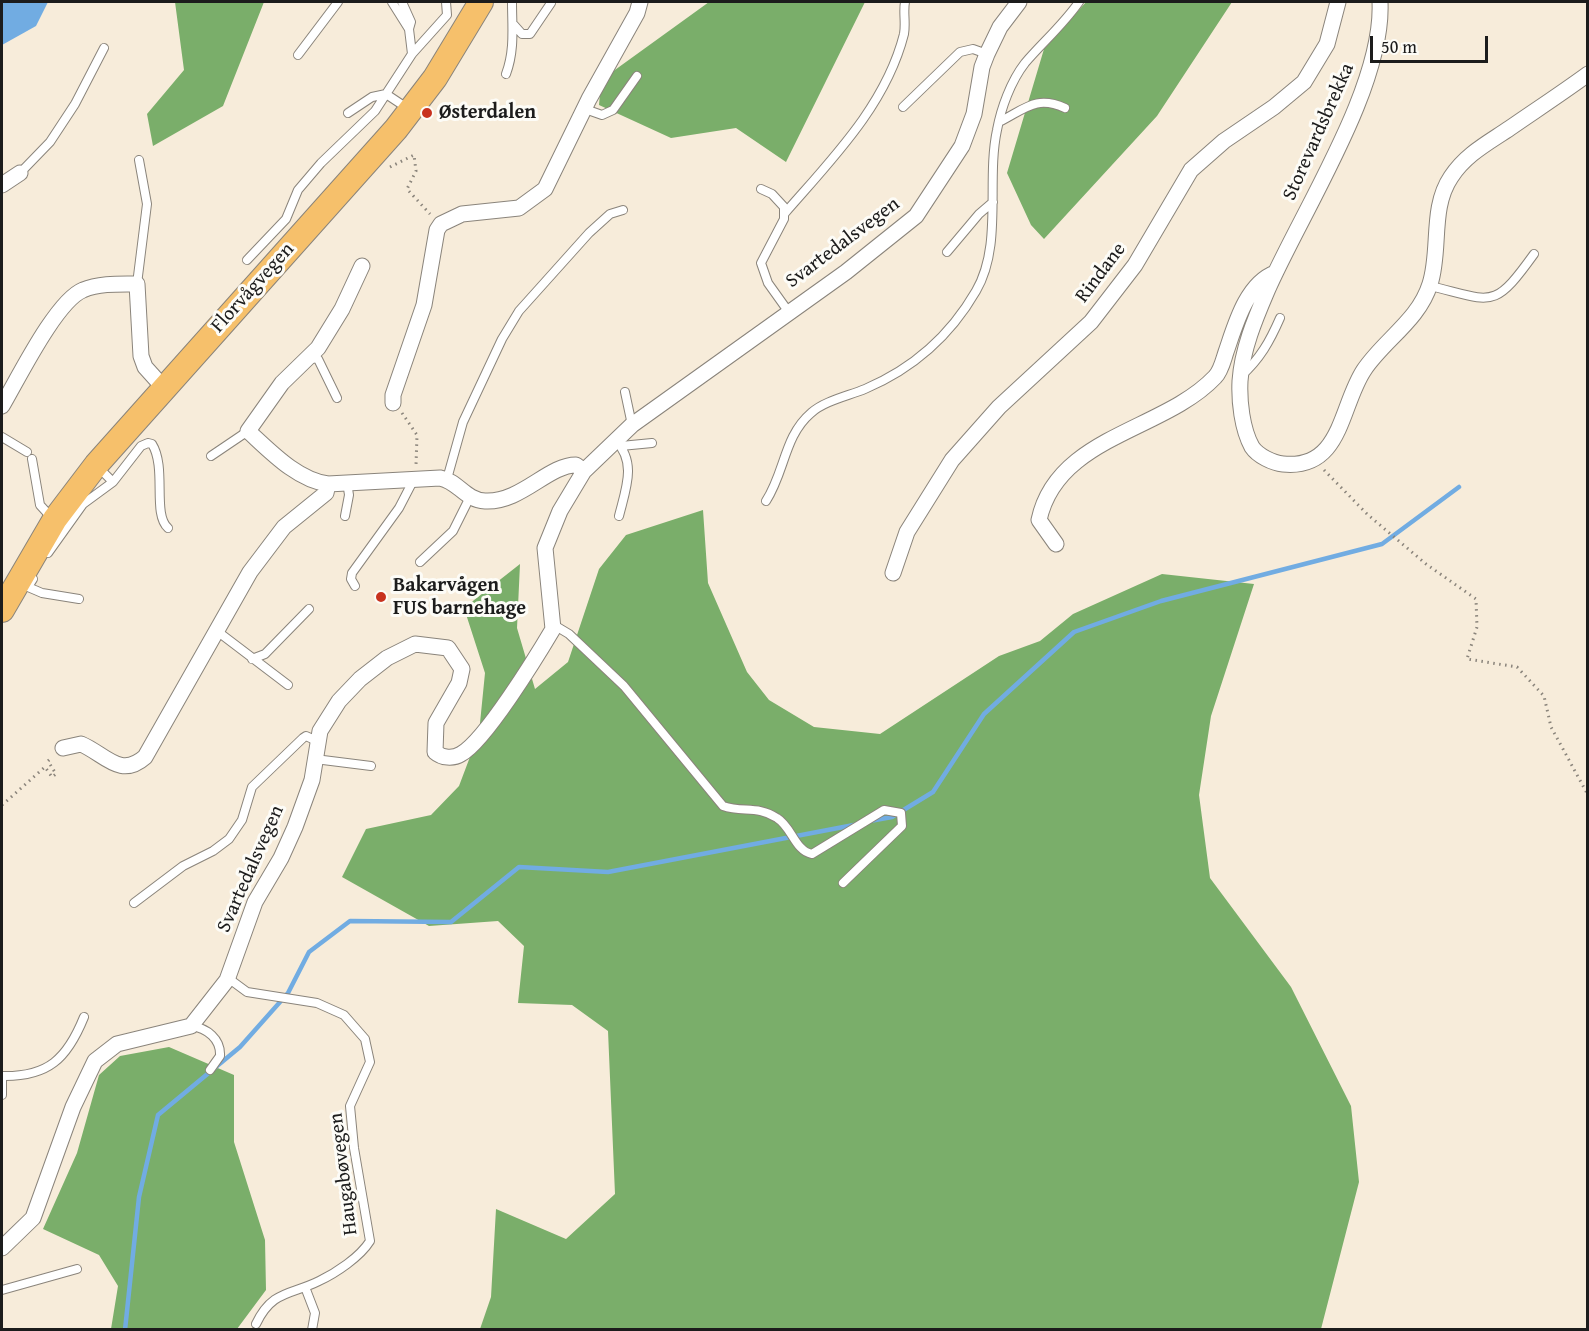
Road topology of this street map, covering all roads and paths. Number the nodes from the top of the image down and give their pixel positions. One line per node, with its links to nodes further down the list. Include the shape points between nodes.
1 (338, 2): 19 (lane)
2 (392, 2): 15 (lane)
3 (402, 2): 15 (lane, via 411,22)
4 (446, 2): 17 (lane, Florvågvegen, via 447,15)
5 (481, 2): 27 (main road, Florvågvegen)
6 (512, 2): 14 (lane)
7 (640, 2): 26 (street)
8 (905, 2): 37 (lane, via 904,31 895,64 877,97 845,146)
9 (1018, 2): 18 (street, Svartedalsvegen)
10 (1079, 2): 29 (lane, via 1024,65)
11 (1338, 2): 79 (street, Rindane, via 1328,44 1304,82 1191,170 1135,265 1091,322 999,407 952,460 907,532)
12 (1380, 2): 43 (street, Storevardsbrekka, via 1373,64)
13 (551, 3): 14 (lane, via 530,34 522,34)
14 (514, 26): 20 (lane)
15 (409, 29): 17 (lane)
16 (104, 48): 32 (lane, via 50,142)
17 (412, 54): 23 (lane, Florvågvegen)
18 (987, 54): 24 (lane, via 973,49 960,52); 46 (street, Svartedalsvegen, via 968,134 916,216 846,272)
19 (298, 55)
20 (506, 74)
21 (1587, 74): 45 (street, via 1467,156 1443,193)
22 (637, 76): 26 (lane, via 613,110 602,115)
23 (386, 94): 27 (lane); 28 (lane, via 372,97); 41 (lane, Florvågvegen, via 375,111 298,190 286,219)
24 (903, 107)
25 (1065, 108): 29 (lane, via 1049,101 1032,103)
26 (585, 109): 38 (street, via 555,173 537,196 519,208 462,214)
27 (410, 111): 50 (main road, Florvågvegen)
28 (348, 113)
29 (999, 122): 35 (lane)
30 (140, 160): 44 (lane, via 147,204)
31 (384, 168): 38 (path, via 414,155 416,171 407,189)
32 (20, 173): 33 (street)
33 (2, 185)
34 (761, 189): 37 (lane, via 781,202)
35 (993, 202): 39 (lane); 70 (lane, via 988,262 977,290 963,310 922,357 867,388 812,411 792,436 781,472)
36 (623, 210): 64 (lane, via 610,214 589,233 519,311 463,422)
37 (785, 213): 46 (lane, via 761,263 768,283)
38 (441, 224): 53 (street, via 433,239 424,305)
39 (947, 252)
40 (1534, 255): 45 (lane, via 1508,288 1491,299)
41 (247, 260)
42 (362, 266): 48 (street, via 342,309)
43 (1275, 273): 49 (street, Storevardsbrekka, via 1257,315); 75 (street, Storevardsbrekka, via 1247,301 1215,378 1147,421 1106,441 1050,490 1039,520)
44 (138, 284): 50 (street, via 141,357); 54 (street, via 93,287 75,293)
45 (1430, 286): 61 (street, via 1419,308 1362,373 1335,437)
46 (788, 311): 55 (street, Svartedalsvegen)
47 (1281, 318): 49 (lane, via 1270,343)
48 (310, 358): 52 (lane, via 318,359); 56 (street, via 282,383)
49 (1240, 377): 61 (street, Storevardsbrekka, via 1242,411 1255,451 1278,464 1298,465)
50 (163, 387): 62 (main road, Florvågvegen)
51 (626, 392): 55 (lane)
52 (337, 398)
53 (393, 403): 65 (path, via 417,435)
54 (2, 406)
55 (632, 425): 58 (street, Svartedalsvegen)
56 (248, 431): 60 (lane); 68 (street, via 286,465)
57 (2, 437): 73 (lane, via 30,456 40,505)
58 (618, 443): 59 (lane); 63 (street, Svartedalsvegen); 72 (lane, via 627,457 629,476)
59 (652, 443)
60 (211, 456)
61 (1317, 459): 92 (path, via 1321,468 1367,514 1426,564 1476,599 1477,627 1467,659 1517,668 1544,696 1551,727)
62 (96, 465): 66 (lane); 73 (main road, Florvågvegen)
63 (584, 471): 69 (street, via 570,465 505,498 483,501); 84 (street, Svartedalsvegen, via 560,511 545,548)
64 (447, 479): 65 (street); 69 (street)
65 (413, 481): 67 (street); 80 (lane, via 399,508 352,573)
66 (113, 482): 74 (lane, via 141,446 152,444 162,479 161,519); 76 (lane, via 75,514)
67 (347, 482): 68 (street); 71 (lane)
68 (328, 484): 85 (street, via 326,492 295,516 250,572)
69 (470, 497): 77 (lane, via 453,531)
70 (766, 501)
71 (345, 516)
72 (619, 516)
73 (55, 519): 83 (main road, Florvågvegen)
74 (168, 528)
75 (1056, 544)
76 (43, 562)
77 (420, 562)
78 (38, 570): 81 (lane, via 28,587)
79 (893, 573)
80 (355, 586)
81 (79, 599)
82 (309, 609): 86 (lane, via 266,654)
83 (2, 610)
84 (554, 625): 88 (street, Svartedalsvegen, via 487,729 461,755 435,752 434,734 440,712 459,683 462,669 448,648 426,643 404,648 360,679 332,710); 94 (lane, via 569,634 624,686 723,807 760,810 778,819 802,850 812,854 884,810 900,813 903,826)
85 (217, 631): 86 (lane); 89 (street, via 151,750 140,762 120,766 81,744)
86 (252, 659): 87 (lane)
87 (288, 685)
88 (317, 741): 90 (street, Svartedalsvegen); 95 (lane, Svartedalsvegen, via 303,738 252,787 242,820 229,839 183,866)
89 (63, 748): 93 (path, via 48,760 56,774 52,777 45,767)
90 (314, 758): 91 (lane); 96 (street, Svartedalsvegen, via 312,780 296,827 255,902)
91 (371, 766)
92 (1587, 795)
93 (2, 805)
94 (843, 883)
95 (134, 903)
96 (228, 978): 98 (street, Svartedalsvegen); 104 (lane, Haugabøvegen, via 247,992 317,1003 344,1016 369,1049 370,1062 350,1106 370,1241 344,1265)
97 (84, 1017): 100 (lane, via 68,1049 43,1071)
98 (192, 1026): 99 (lane, via 207,1030 218,1044 220,1056); 102 (street, via 117,1044 95,1061 33,1218)
99 (210, 1070)
100 (2, 1078): 101 (lane)
101 (2, 1095)
102 (2, 1248)
103 (77, 1269): 105 (lane)
104 (305, 1287): 106 (lane, via 275,1299); 107 (lane, via 315,1313)
105 (2, 1290)
106 (256, 1324)
107 (312, 1329)

